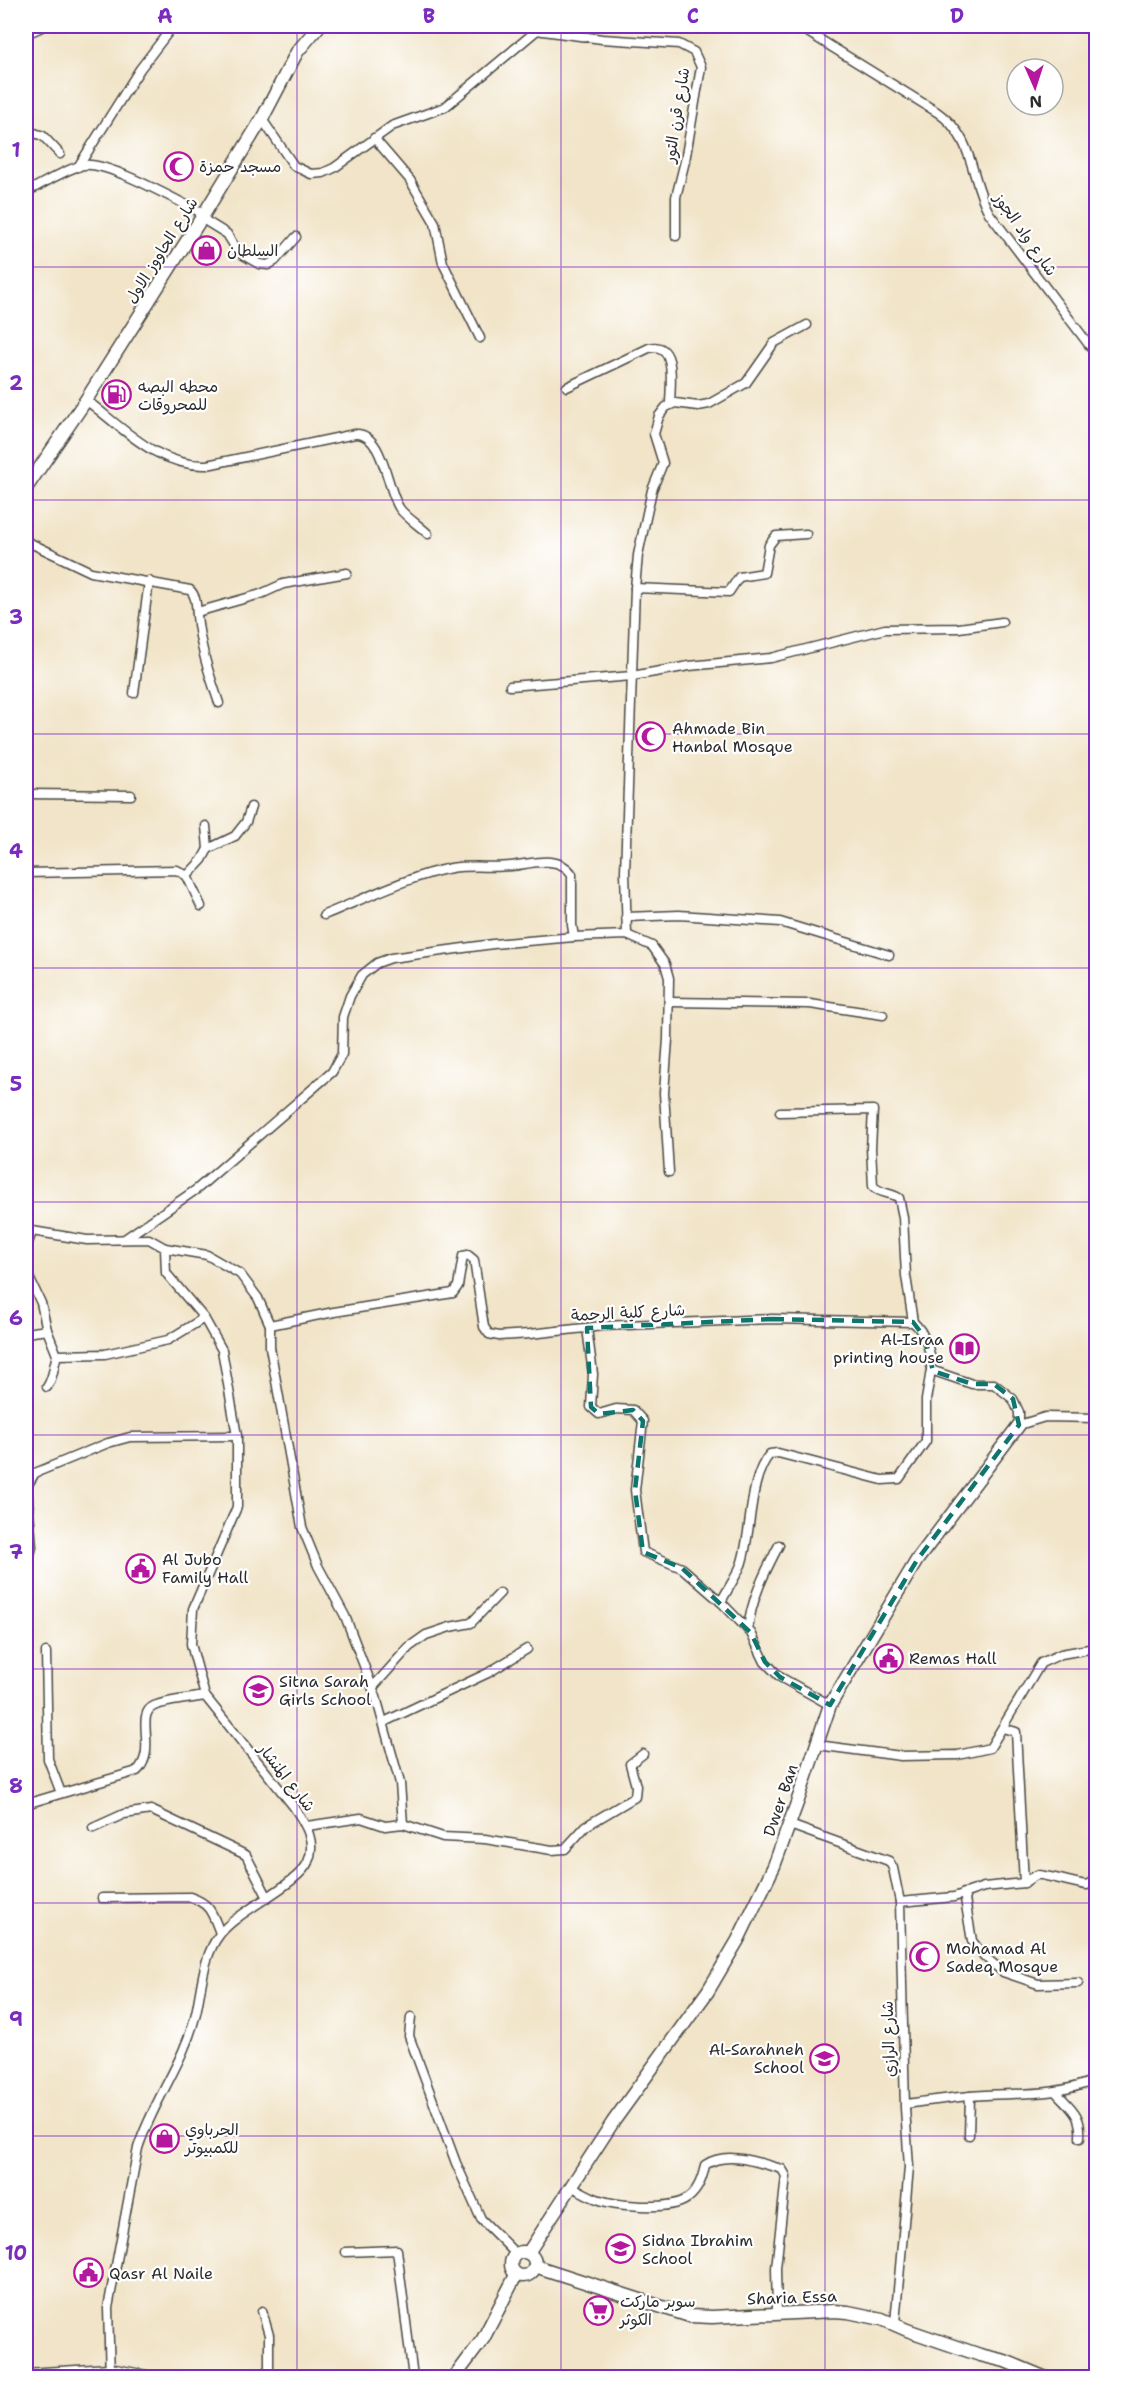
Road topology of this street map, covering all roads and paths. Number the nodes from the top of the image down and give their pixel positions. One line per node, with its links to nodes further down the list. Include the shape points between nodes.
1 (44, 26): 6 (street)
2 (173, 26): 11 (street, via 140,69)
3 (319, 26): 7 (street, شارع الحاووز الاول, via 297,52)
4 (798, 26): 18 (street, شارع واد الجوز, via 952,124 968,148 989,213)
5 (539, 28): 9 (street, via 445,107 392,126); 14 (street, شارع قرن التور, via 602,39 680,44 697,55 700,71 676,197)
6 (26, 34)
7 (262, 119): 9 (street, via 293,166 311,174 329,171); 13 (street, شارع الحاووز الاول)
8 (26, 130): 10 (street, via 43,136)
9 (374, 138): 17 (street, via 410,180 435,223 443,262)
10 (60, 154)
11 (78, 167): 12 (street); 13 (street, via 102,168 138,182)
12 (26, 192)
13 (202, 216): 15 (street, via 227,234 238,252 259,264 275,261); 20 (street, شارع الحاووز الاول)
14 (676, 236)
15 (296, 237)
16 (807, 325): 21 (street, via 774,343 746,383 714,402 704,406)
17 (480, 338)
18 (1096, 354)
19 (567, 387): 21 (street, via 657,347 670,357)
20 (86, 400): 22 (street, شارع الحاووز الاول); 23 (street, via 156,453 193,465 355,434 366,436 389,477 400,509)
21 (670, 404): 28 (street, via 654,428 663,463 652,490)
22 (26, 488)
23 (428, 534)
24 (806, 534): 28 (street, via 776,536 769,545 764,573 739,577 729,592)
25 (26, 541): 27 (street, via 91,572)
26 (347, 573): 29 (street, via 283,584)
27 (149, 581): 29 (street, via 188,588 195,596); 33 (street)
28 (635, 588): 31 (street)
29 (197, 612): 34 (street, via 206,665)
30 (1002, 622): 31 (street, via 959,628 885,629 771,658)
31 (632, 676): 32 (street); 44 (street)
32 (510, 686)
33 (134, 693)
34 (219, 703)
35 (26, 794): 36 (street)
36 (131, 795)
37 (251, 807): 39 (street, via 235,836)
38 (206, 826): 39 (street)
39 (208, 849): 41 (street)
40 (26, 873): 41 (street, via 177,870)
41 (187, 876): 42 (street)
42 (201, 906)
43 (324, 915): 46 (street, via 441,870 546,862 561,865 572,874)
44 (626, 917): 45 (street); 47 (street, via 679,915 780,922)
45 (627, 935): 46 (street); 48 (street, via 652,946 662,960 669,978)
46 (574, 937): 53 (street, via 391,958 370,968 354,987 346,1006 342,1054 332,1072 197,1189)
47 (890, 956)
48 (669, 1002): 49 (street, via 810,1004); 51 (street, via 664,1094)
49 (883, 1015)
50 (780, 1112): 58 (street, via 873,1110 873,1186 899,1198)
51 (669, 1172)
52 (29, 1231): 53 (street, via 87,1240); 54 (street)
53 (126, 1238): 55 (street, via 149,1239)
54 (26, 1248)
55 (165, 1248): 57 (street, شارع المنشار, via 166,1273); 59 (street, via 207,1255 240,1274 258,1298)
56 (26, 1271): 61 (street, via 41,1303)
57 (204, 1318): 63 (street, via 168,1340 105,1354); 68 (street, شارع المنشار, via 222,1350)
58 (913, 1322): 60 (street, شارع كلية الرحمة, via 772,1319); 64 (street, via 925,1338)
59 (270, 1325): 60 (street, شارع كلية الرحمة, via 453,1293 458,1286 463,1256 468,1255 474,1260 484,1327 489,1334); 77 (street, via 270,1347 302,1527 345,1616)
60 (587, 1328): 72 (street, via 593,1374 591,1407 598,1414 633,1410 643,1421 635,1490 643,1552 682,1568)
61 (47, 1330): 62 (street); 63 (street)
62 (26, 1333)
63 (57, 1355): 65 (street, via 53,1379)
64 (931, 1370): 67 (street, via 972,1384 993,1384 1014,1399); 72 (street, via 926,1441 899,1479 882,1480 777,1453 766,1458 741,1565)
65 (47, 1387)
66 (1096, 1418): 67 (street, via 1045,1418)
67 (1019, 1425): 79 (street, Dwer Ban, via 917,1560)
68 (237, 1437): 70 (street, via 130,1437 35,1473 27,1486 32,1546); 78 (street, شارع المنشار, via 237,1507 193,1609 191,1644)
69 (779, 1545): 73 (street, via 761,1580)
70 (26, 1570)
71 (500, 1593): 77 (street, via 471,1623 426,1635 409,1647)
72 (721, 1602): 73 (street)
73 (748, 1630): 79 (street, via 765,1662 780,1677)
74 (528, 1649): 80 (street, via 488,1673)
75 (1089, 1649): 81 (street, via 1060,1654 1041,1664)
76 (46, 1652): 84 (street, via 48,1759)
77 (373, 1687): 80 (street)
78 (205, 1696): 84 (street, via 157,1705 148,1711 146,1756 137,1771); 88 (street, شارع المنشار)
79 (830, 1705): 82 (street, Dwer Ban)
80 (384, 1722): 86 (street, via 400,1783)
81 (1003, 1728): 82 (street, via 990,1748 958,1755 901,1756); 91 (street, via 1016,1732)
82 (817, 1745): 87 (street, Dwer Ban)
83 (643, 1754): 86 (street, via 630,1764 635,1797 586,1826 565,1849 443,1837)
84 (61, 1793): 85 (street)
85 (26, 1804)
86 (403, 1824): 88 (street, via 386,1826 361,1818)
87 (790, 1825): 95 (street, شارع الرازي, via 889,1861); 105 (street, Dwer Ban, via 749,1917 708,1991)
88 (307, 1826): 93 (street, شارع المنشار, via 312,1841 307,1864)
89 (93, 1828): 93 (street, via 124,1814 151,1810 246,1855)
90 (1096, 1879): 91 (street, via 1087,1885 1036,1875)
91 (1024, 1883): 92 (street)
92 (964, 1893): 95 (street); 97 (street, via 972,1941 1003,1972 1038,1984)
93 (267, 1896): 96 (street, شارع المنشار)
94 (102, 1898): 96 (street, via 190,1897 211,1908)
95 (900, 1902): 102 (street, شارع الرازي)
96 (220, 1933): 113 (street, شارع المنشار, via 210,1951 192,2026 138,2148 108,2308)
97 (1078, 1983)
98 (411, 2017): 107 (street, via 409,2036 481,2219)
99 (1096, 2079): 100 (street)
100 (1056, 2092): 101 (street); 104 (street, via 1076,2114 1081,2124)
101 (970, 2096): 102 (street); 103 (street)
102 (906, 2104): 112 (street, شارع الرازي, via 909,2167)
103 (969, 2135)
104 (1080, 2138)
105 (571, 2186): 107 (street, Dwer Ban); 111 (street, via 622,2206 661,2207 684,2202 696,2191 705,2164 714,2159 745,2159 782,2169 786,2176 776,2268)
106 (346, 2252): 117 (street, via 397,2250)
107 (522, 2254): 108 (street, via 534,2259); 109 (street, via 511,2264)
108 (535, 2266): 109 (street, via 528,2276); 111 (street, Sharia Essa, via 684,2315)
109 (516, 2275): 118 (street, via 483,2339)
110 (262, 2311): 116 (street, via 270,2343)
111 (777, 2313): 112 (street, Sharia Essa, via 848,2312)
112 (895, 2323): 119 (street, Sharia Essa)
113 (110, 2374): 114 (street); 115 (street)
114 (26, 2375)
115 (152, 2378)
116 (269, 2378)
117 (413, 2378)
118 (454, 2378)
119 (1046, 2378)

